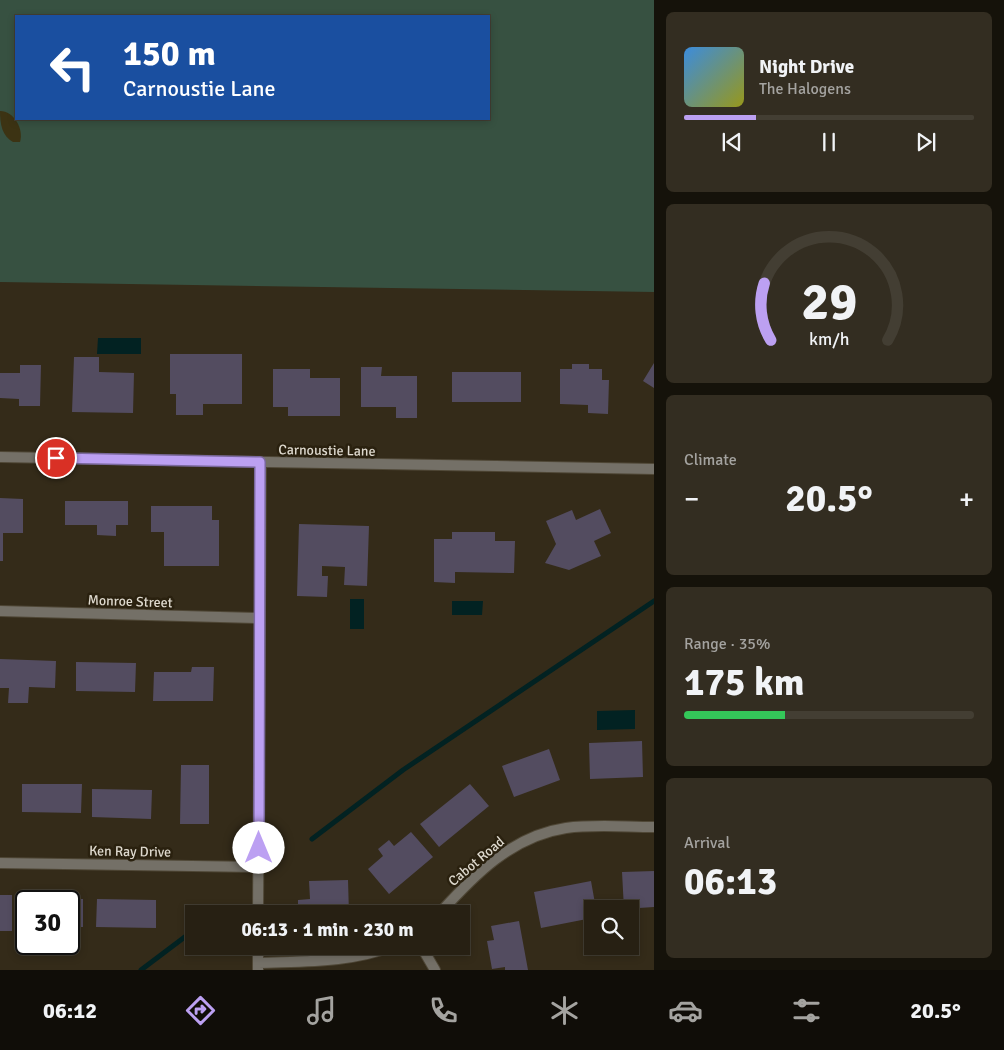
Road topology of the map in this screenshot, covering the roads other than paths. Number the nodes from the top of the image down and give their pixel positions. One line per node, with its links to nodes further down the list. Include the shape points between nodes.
1 (0, 457): 2 (street, Carnoustie Lane)
2 (260, 462): 3 (street, Carnoustie Lane); 5 (street)
3 (654, 469)
4 (0, 611): 5 (street, Monroe Street)
5 (260, 618): 8 (street)
6 (654, 827): 10 (street, Cabot Road, via 582,827 541,834 498,857)
7 (0, 863): 8 (street, Ken Ray Drive)
8 (259, 867): 9 (street)
9 (258, 905)
10 (447, 905)
11 (370, 955): 13 (street, via 345,960)
12 (427, 955): 14 (street)
13 (258, 966)
14 (435, 970)

